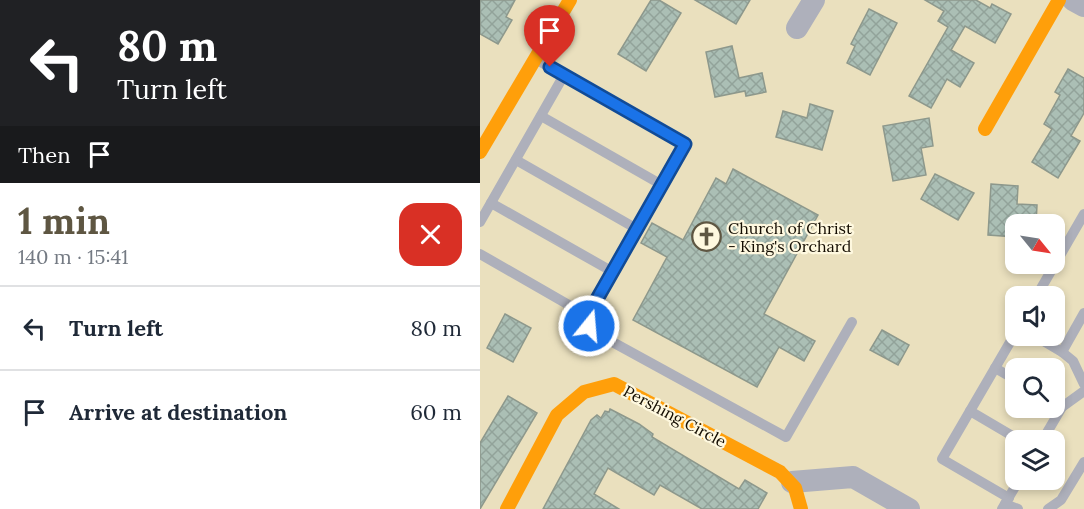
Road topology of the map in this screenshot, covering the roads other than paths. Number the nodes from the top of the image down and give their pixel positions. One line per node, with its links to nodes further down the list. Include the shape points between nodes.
1 (570, 0): 7 (street)
2 (814, 0): 6 (street)
3 (1059, 0): 10 (street)
4 (1073, 0): 5 (street)
5 (1084, 6)
6 (797, 28)
7 (536, 59): 8 (lane); 11 (street)
8 (564, 75): 9 (lane); 13 (lane, via 685,144)
9 (541, 116): 12 (lane); 13 (lane)
10 (985, 129)
11 (480, 152)
12 (516, 160): 14 (lane); 17 (lane)
13 (662, 185): 17 (lane)
14 (491, 203): 16 (lane); 19 (lane)
15 (1084, 214): 20 (lane)
16 (480, 222)
17 (637, 229): 19 (lane)
18 (480, 254): 22 (lane)
19 (612, 272): 22 (lane)
20 (1042, 286)
21 (1084, 313): 26 (lane)
22 (588, 315): 23 (lane, via 589,326 596,333 786,437)
23 (852, 322)
24 (1008, 346): 27 (lane)
25 (1052, 346): 26 (lane)
26 (1062, 352): 29 (lane, via 1073,361)
27 (995, 368): 28 (lane); 32 (lane)
28 (1005, 374)
29 (1084, 384)
30 (1084, 391): 31 (lane)
31 (1065, 400)
32 (970, 411): 33 (lane); 37 (lane, via 942,459)
33 (1005, 432)
34 (1084, 462): 42 (lane, via 1061,500)
35 (792, 482): 38 (street, Pershing Circle, via 614,384 584,392 557,415); 39 (street); 40 (street, via 853,477)
36 (1014, 490): 37 (lane)
37 (1006, 504): 41 (lane)
38 (507, 509)
39 (801, 509)
40 (909, 509)
41 (1018, 509)
42 (1048, 509)

